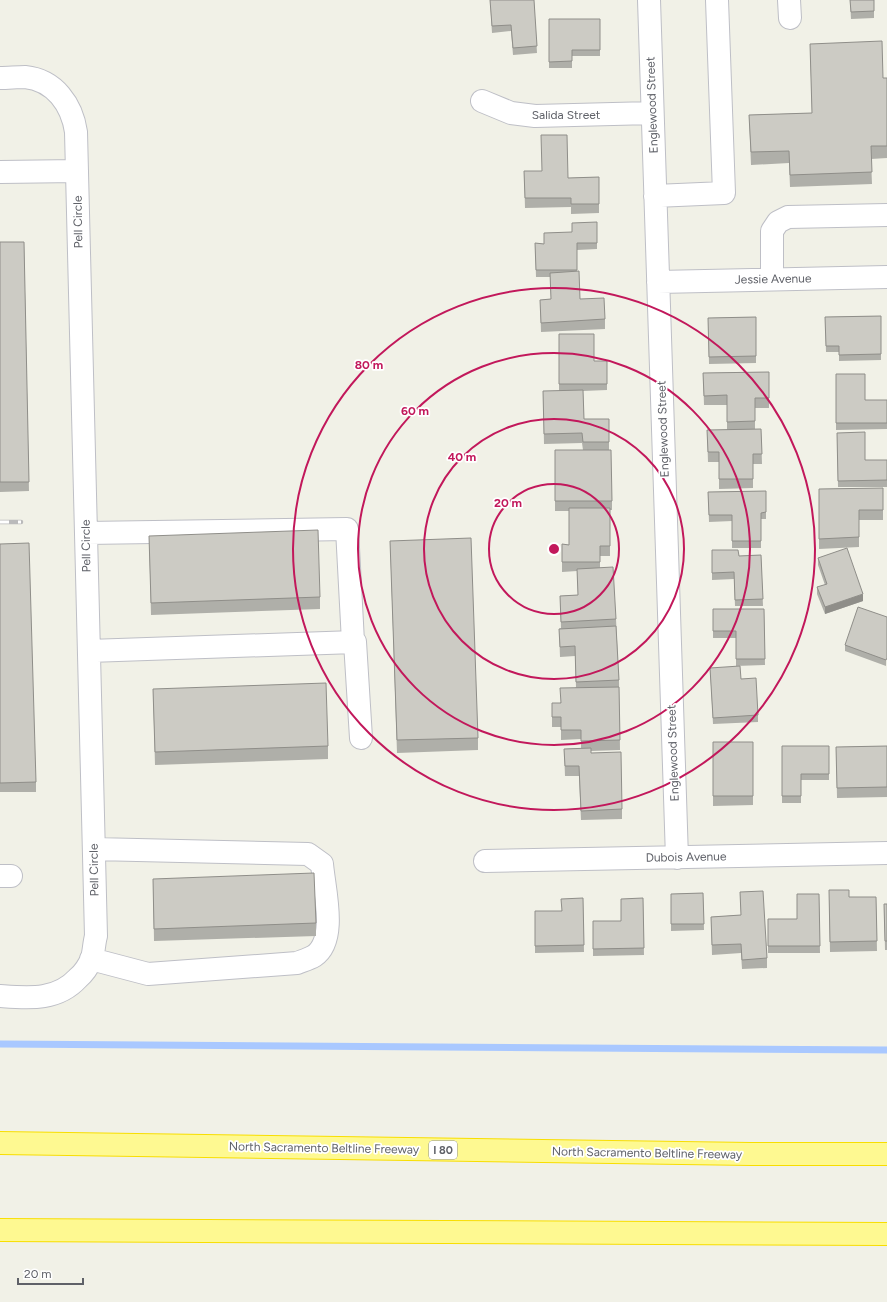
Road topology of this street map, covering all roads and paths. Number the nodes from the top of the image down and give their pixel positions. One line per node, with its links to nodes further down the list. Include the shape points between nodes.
1 (649, 0): 5 (street, Englewood Street)
2 (717, 0): 8 (street, via 724,193)
3 (0, 78): 6 (street, Pell Circle, via 26,77 41,81 65,100 73,117 76,132)
4 (482, 101): 5 (street, Salida Street, via 511,113 535,116)
5 (652, 114): 8 (street, Englewood Street)
6 (77, 171): 7 (street); 13 (street, Pell Circle)
7 (0, 172)
8 (655, 196): 12 (street, Englewood Street)
9 (887, 215): 11 (street, via 788,217 778,222 772,231)
10 (887, 277): 11 (street, Jessie Avenue)
11 (772, 279): 12 (street, Jessie Avenue)
12 (658, 282): 19 (street, Englewood Street)
13 (86, 533): 14 (street, via 347,529); 15 (street, Pell Circle)
14 (353, 642): 15 (street); 16 (street)
15 (89, 651): 17 (street, Pell Circle)
16 (361, 738)
17 (94, 849): 21 (street, Pell Circle, via 96,936); 21 (street, via 308,854 322,864 328,929 326,942 315,956 297,963 148,974)
18 (887, 853): 19 (street, Dubois Avenue)
19 (677, 858): 20 (street, Dubois Avenue)
20 (485, 861)
21 (92, 959): 22 (street, Pell Circle, via 80,977 59,993 30,998)
22 (0, 996)
23 (0, 1143): 24 (highway, North Sacramento Beltline Freeway / I 80)
24 (887, 1154)
25 (0, 1230): 26 (highway)
26 (887, 1234)

